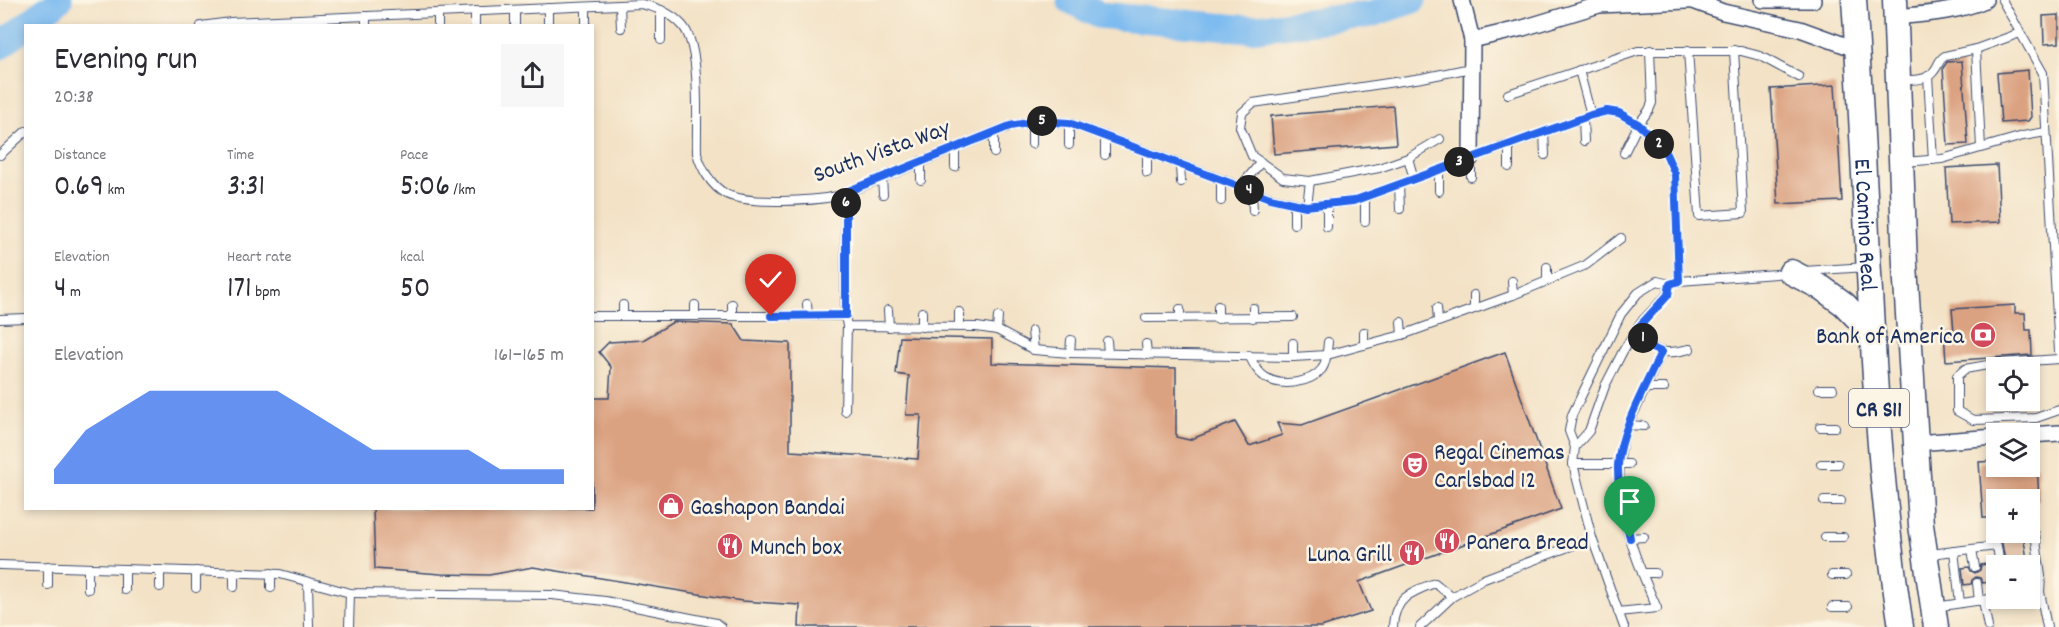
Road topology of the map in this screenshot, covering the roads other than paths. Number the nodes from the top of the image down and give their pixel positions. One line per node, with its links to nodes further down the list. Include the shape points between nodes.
1 (1763, 0): 2 (street)
2 (1813, 0)
3 (1854, 0): 35 (main road, El Camino Real / CR S11)
4 (1986, 0): 11 (street, via 1939,12)
5 (2002, 0): 30 (lane)
6 (1462, 1): 32 (street)
7 (1702, 1): 32 (street, via 1599,5); 35 (street, via 1723,12 1800,29)
8 (620, 5): 9 (lane, South Vista Way); 13 (lane, South Vista Way, via 641,4); 29 (lane)
9 (586, 7): 10 (lane, South Vista Way); 28 (lane)
10 (548, 8): 12 (lane, South Vista Way); 27 (lane)
11 (1895, 9): 42 (main road, El Camino Real / CR S11)
12 (515, 10): 14 (lane, South Vista Way); 26 (lane)
13 (661, 10): 31 (lane); 87 (lane, South Vista Way, via 683,26 695,56 697,153 700,166 716,187 727,195 746,199 816,200)
14 (475, 11): 15 (lane, South Vista Way); 25 (lane)
15 (438, 13): 16 (lane, South Vista Way); 24 (lane)
16 (401, 14): 17 (lane, South Vista Way); 23 (lane)
17 (366, 16): 19 (lane, South Vista Way); 22 (lane)
18 (290, 22): 19 (lane, South Vista Way); 20 (lane, South Vista Way)
19 (330, 22)
20 (255, 23): 21 (lane, South Vista Way)
21 (218, 24)
22 (366, 24)
23 (401, 24)
24 (438, 24)
25 (475, 24)
26 (515, 24)
27 (548, 24)
28 (586, 24)
29 (621, 28)
30 (2020, 33): 33 (lane); 50 (lane, via 2043,73)
31 (661, 40)
32 (1472, 40): 38 (street)
33 (1976, 49): 40 (lane, via 1941,58); 59 (lane)
34 (1688, 50): 36 (lane); 37 (lane); 37 (lane, via 1699,216 1743,213)
35 (1858, 50): 104 (main road, El Camino Real / CR S11)
36 (1650, 51): 39 (lane, via 1638,51); 47 (lane, via 1652,103)
37 (1734, 51): 41 (lane, via 1760,56)
38 (1471, 68): 67 (street); 70 (lane, via 1253,103 1242,113 1240,127 1252,156)
39 (1579, 70): 43 (lane); 44 (lane)
40 (1928, 76): 42 (lane); 68 (lane)
41 (1799, 77)
42 (1898, 80): 71 (main road, El Camino Real / CR S11)
43 (1508, 94)
44 (1587, 116): 47 (lane, South Vista Way, via 1607,111); 49 (lane, South Vista Way); 54 (lane)
45 (1032, 122): 46 (lane, South Vista Way); 48 (lane, South Vista Way); 55 (lane)
46 (1069, 123): 52 (lane, South Vista Way); 57 (lane)
47 (1638, 124): 62 (lane); 108 (lane, South Vista Way, via 1663,147 1675,174)
48 (994, 132): 58 (lane, South Vista Way); 61 (lane)
49 (1544, 132): 56 (lane, South Vista Way); 65 (lane)
50 (2046, 132): 59 (lane); 162 (lane)
51 (24, 133): 63 (lane)
52 (1105, 136): 60 (lane, South Vista Way); 64 (lane)
53 (1440, 139): 66 (lane)
54 (1584, 141)
55 (1032, 144)
56 (1509, 144): 67 (lane, South Vista Way); 74 (lane)
57 (1069, 145)
58 (955, 148): 69 (lane, South Vista Way); 73 (lane)
59 (1981, 148): 68 (lane)
60 (1147, 152): 72 (lane, South Vista Way); 76 (lane)
61 (994, 153)
62 (1624, 153)
63 (0, 155)
64 (1105, 155)
65 (1545, 155)
66 (1408, 158): 79 (lane); 82 (lane, via 1379,168)
67 (1471, 158): 75 (lane, South Vista Way); 78 (lane)
68 (1933, 160): 71 (lane)
69 (921, 161): 77 (lane, South Vista Way); 80 (lane)
70 (1261, 162): 82 (lane, via 1283,178); 85 (lane)
71 (1901, 162): 184 (main road, El Camino Real / CR S11)
72 (1180, 165): 81 (lane, South Vista Way); 83 (lane)
73 (955, 167)
74 (1509, 167)
75 (1439, 170): 79 (lane, South Vista Way); 86 (lane)
76 (1147, 174)
77 (882, 177): 87 (lane, South Vista Way); 89 (lane)
78 (1471, 177)
79 (1414, 179): 84 (lane, South Vista Way)
80 (921, 180)
81 (1221, 180): 85 (lane, South Vista Way); 91 (lane)
82 (1310, 181): 94 (lane)
83 (1181, 182)
84 (1399, 184): 90 (lane, South Vista Way); 95 (lane)
85 (1240, 187): 88 (lane, South Vista Way)
86 (1439, 191)
87 (846, 192): 126 (lane)
88 (1252, 192): 92 (lane, South Vista Way); 96 (lane)
89 (883, 194)
90 (1365, 197): 93 (lane, South Vista Way); 97 (lane)
91 (1221, 201)
92 (1294, 203): 94 (lane, South Vista Way); 98 (lane)
93 (1327, 204): 94 (lane, South Vista Way); 99 (lane)
94 (1306, 206)
95 (1400, 209)
96 (1253, 211)
97 (1365, 221)
98 (1294, 224)
99 (1327, 227)
100 (1621, 238): 102 (lane)
101 (1584, 254): 102 (lane)
102 (1586, 265): 106 (lane)
103 (1547, 267): 106 (lane)
104 (1869, 267): 105 (lane); 152 (main road, El Camino Real / CR S11)
105 (1791, 272): 108 (lane); 152 (main road, via 1844,304)
106 (1547, 279): 111 (lane)
107 (1512, 281): 111 (lane)
108 (1679, 281): 109 (lane)
109 (1670, 284): 149 (lane, via 1668,295); 185 (lane, via 1658,281 1638,293 1621,314 1572,415 1569,431)
110 (1474, 295): 122 (lane)
111 (1513, 295): 122 (lane)
112 (623, 304): 128 (lane)
113 (732, 304): 131 (lane)
114 (807, 304): 133 (lane)
115 (695, 305): 130 (lane)
116 (770, 305): 132 (lane)
117 (660, 306): 129 (lane)
118 (1218, 306): 141 (lane)
119 (1253, 308): 138 (lane)
120 (1437, 308): 142 (lane)
121 (1180, 309): 140 (lane)
122 (1474, 309): 142 (lane)
123 (888, 310): 145 (lane)
124 (922, 312): 146 (lane)
125 (959, 312): 147 (lane)
126 (846, 315): 133 (lane); 144 (lane)
127 (594, 316): 128 (lane)
128 (623, 316): 129 (lane)
129 (660, 316): 130 (lane)
130 (694, 316): 131 (lane)
131 (732, 316): 132 (lane)
132 (771, 316): 133 (lane)
133 (808, 316)
134 (998, 317): 148 (lane)
135 (1293, 317): 138 (lane)
136 (24, 318): 139 (lane)
137 (1146, 318): 140 (lane)
138 (1253, 318): 141 (lane)
139 (0, 319)
140 (1180, 319): 141 (lane)
141 (1218, 319)
142 (1438, 321): 153 (lane)
143 (1401, 322): 153 (lane)
144 (847, 326): 145 (lane); 176 (lane)
145 (889, 327): 146 (lane)
146 (922, 327): 147 (lane)
147 (959, 327): 148 (lane)
148 (997, 330): 161 (lane)
149 (1636, 330): 163 (lane); 185 (lane, via 1605,386 1589,431)
150 (1032, 331): 161 (lane)
151 (1364, 332): 159 (lane)
152 (1873, 334): 243 (main road, El Camino Real / CR S11, via 1889,550)
153 (1402, 335): 159 (lane)
154 (1071, 340): 164 (lane)
155 (1107, 341): 165 (lane)
156 (1328, 342): 167 (lane)
157 (1293, 343): 169 (lane)
158 (1146, 344): 168 (lane)
159 (1364, 345): 167 (lane)
160 (1690, 349): 163 (lane)
161 (1034, 350): 164 (lane)
162 (2059, 351)
163 (1661, 352): 171 (lane)
164 (1070, 353): 165 (lane)
165 (1108, 353): 168 (lane)
166 (1249, 355): 167 (lane, via 1257,370 1280,383 1312,376 1322,369); 168 (lane); 169 (lane)
167 (1327, 355): 169 (lane)
168 (1147, 356)
169 (1293, 357)
170 (2059, 359): 175 (lane, via 1965,369 1957,376 1956,397 1957,411 1973,420 2036,418)
171 (1645, 388): 172 (lane); 177 (lane)
172 (1664, 388)
173 (1819, 389): 174 (lane)
174 (1833, 389)
175 (2059, 410)
176 (846, 411)
177 (1628, 425): 178 (lane); 187 (lane)
178 (1644, 426)
179 (1820, 427): 180 (lane)
180 (1835, 427)
181 (2059, 433): 182 (street)
182 (2040, 434)
183 (1986, 438): 184 (street)
184 (1916, 443): 202 (main road, El Camino Real / CR S11)
185 (1575, 447): 186 (lane)
186 (1574, 464): 187 (lane); 198 (lane)
187 (1618, 464): 188 (lane); 192 (lane)
188 (1629, 464)
189 (1821, 464): 190 (lane)
190 (1838, 464)
191 (1633, 500): 192 (lane)
192 (1621, 501): 199 (lane)
193 (1824, 501): 194 (lane)
194 (1841, 501)
195 (1644, 537): 199 (lane)
196 (1825, 537): 197 (lane)
197 (1843, 537)
198 (1592, 538): 229 (lane, via 1484,579); 235 (lane)
199 (1630, 538): 214 (lane)
200 (1972, 549): 201 (lane); 203 (lane, via 1997,546); 206 (lane)
201 (1954, 551): 202 (lane); 232 (lane)
202 (1925, 555): 236 (main road, El Camino Real / CR S11)
203 (1998, 555)
204 (0, 565): 205 (lane)
205 (48, 566): 207 (lane); 220 (lane)
206 (1974, 567)
207 (88, 568): 208 (lane); 225 (lane)
208 (125, 569): 210 (lane); 226 (lane)
209 (2040, 569): 227 (lane)
210 (160, 570): 211 (lane); 221 (lane)
211 (196, 571): 212 (lane); 223 (lane)
212 (234, 572): 213 (lane); 222 (lane)
213 (270, 573): 218 (lane); 224 (lane)
214 (1642, 573): 215 (lane); 235 (lane, via 1657,608)
215 (1655, 573)
216 (1832, 575): 217 (lane)
217 (1846, 575)
218 (308, 582): 228 (lane); 237 (lane)
219 (1977, 584): 231 (lane)
220 (48, 585)
221 (160, 587)
222 (234, 587)
223 (196, 588)
224 (270, 588)
225 (88, 589)
226 (125, 590)
227 (2040, 592): 245 (lane)
228 (350, 593): 238 (lane); 239 (lane, via 552,595 605,601)
229 (1452, 597): 240 (lane, via 1435,584 1408,593 1393,614); 241 (lane)
230 (1986, 599): 231 (lane)
231 (1981, 600): 232 (lane); 244 (lane)
232 (1960, 603): 236 (lane)
233 (1832, 607): 234 (lane)
234 (1848, 607)
235 (1618, 612): 242 (lane)
236 (1935, 617)
237 (309, 627)
238 (349, 627)
239 (721, 627)
240 (1393, 627)
241 (1420, 627)
242 (1624, 627)
243 (1900, 627)
244 (1988, 627)
245 (2047, 627)

